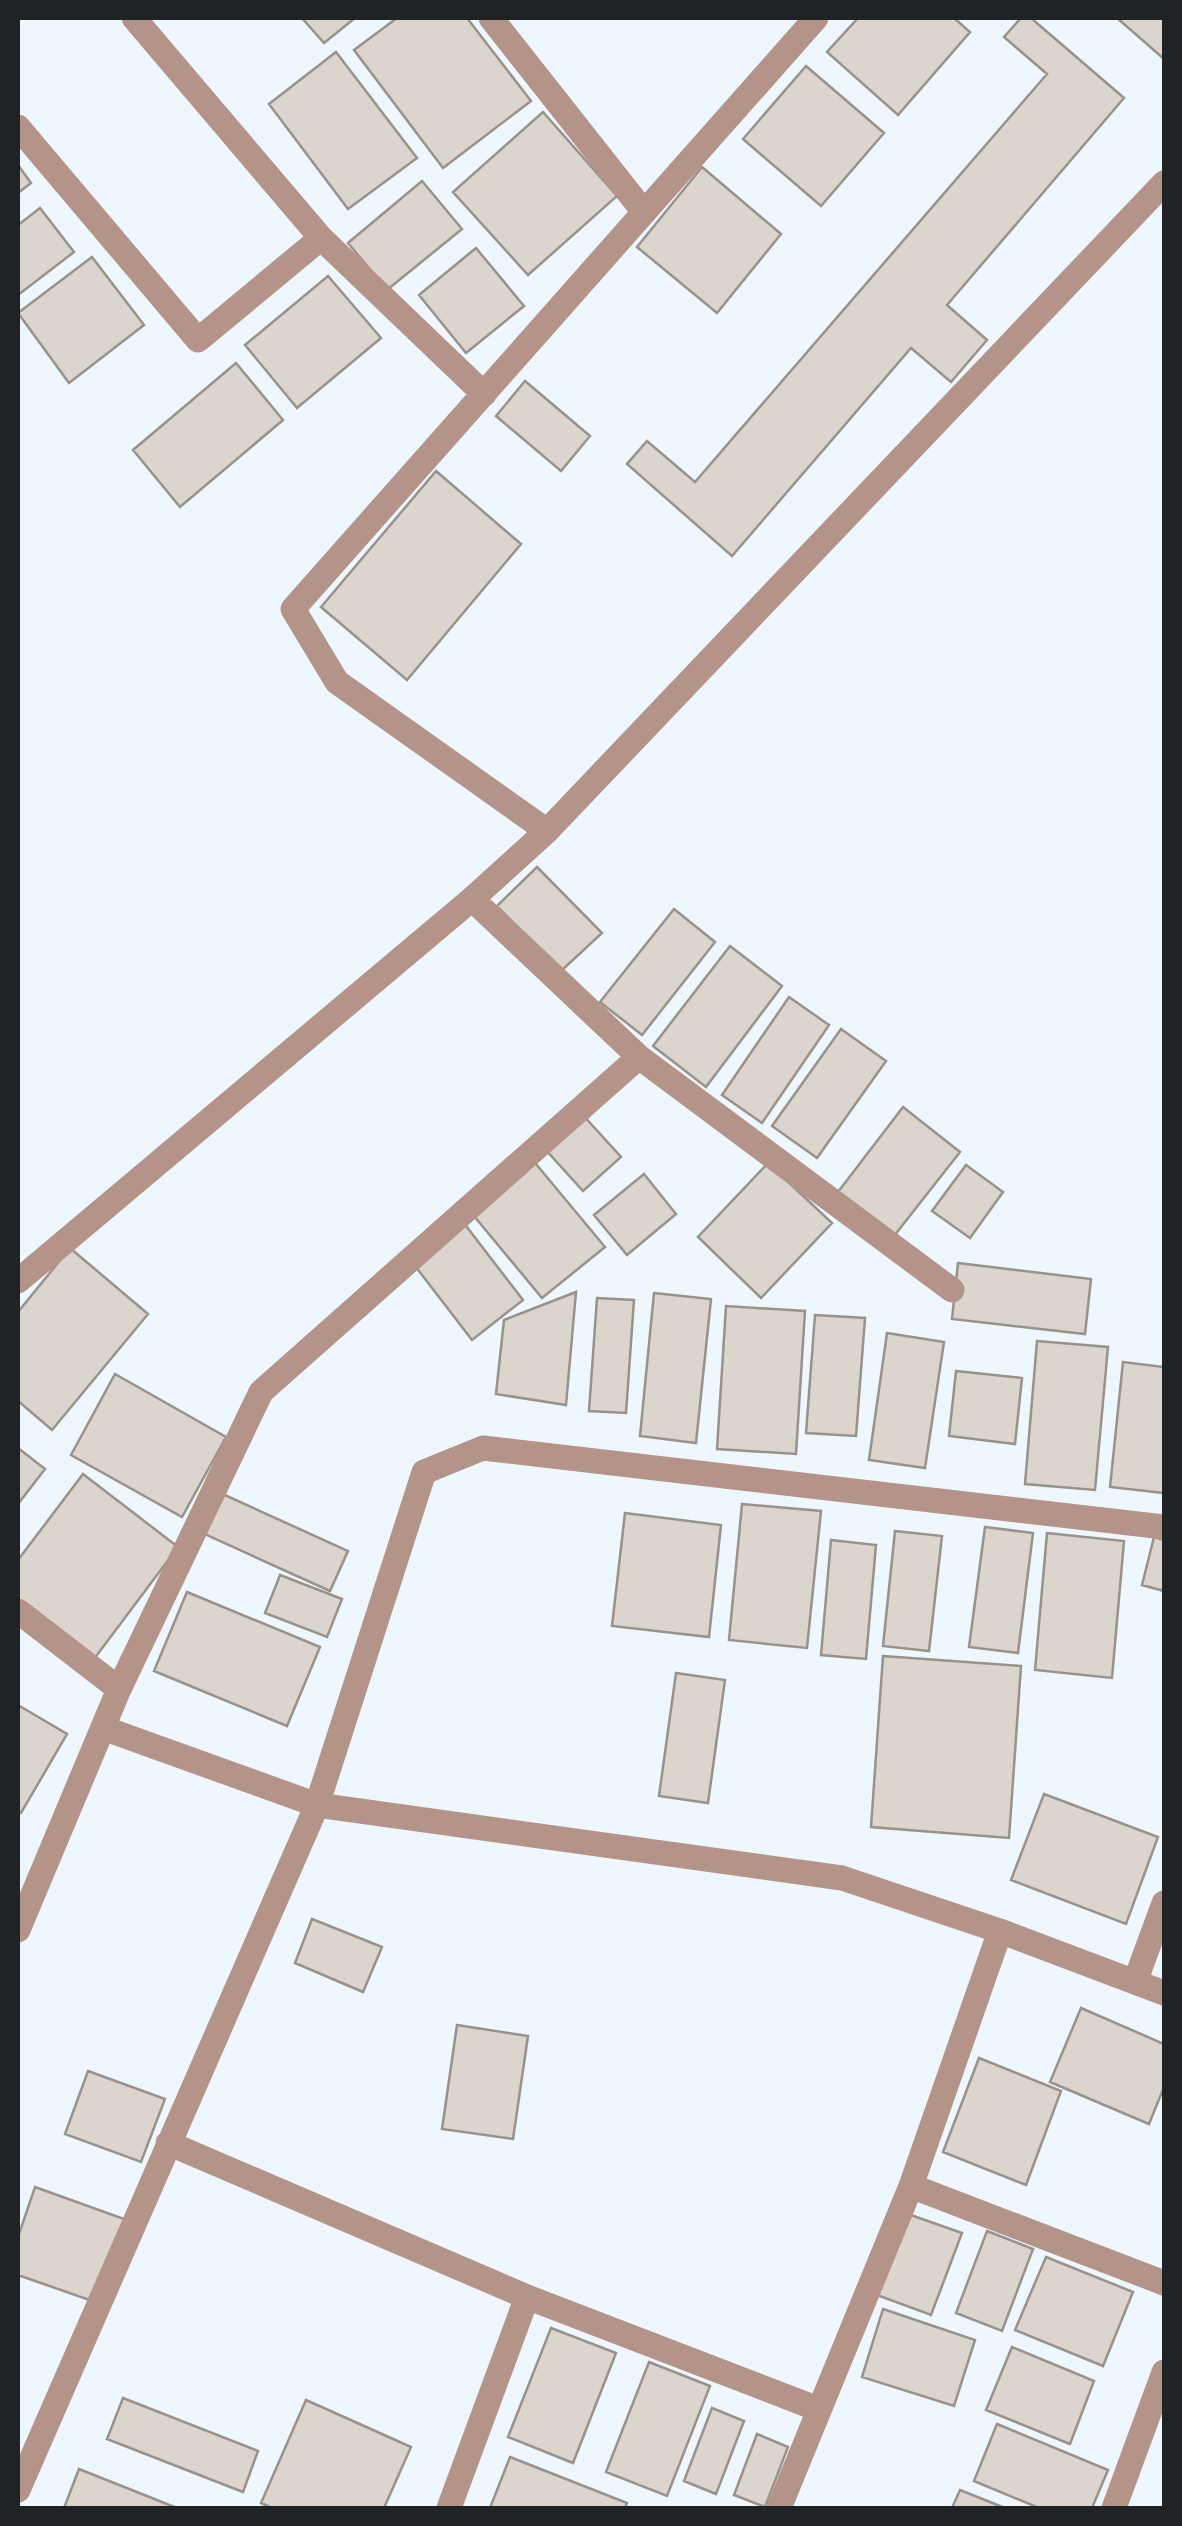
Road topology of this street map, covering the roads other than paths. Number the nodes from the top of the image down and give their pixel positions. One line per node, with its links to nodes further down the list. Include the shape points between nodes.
1 (134, 18): 7 (street)
2 (491, 18): 6 (street)
3 (816, 18): 6 (street)
4 (18, 127): 7 (street, via 198,340)
5 (1164, 183): 9 (street)
6 (644, 212): 8 (street)
7 (321, 238): 8 (street)
8 (484, 394): 9 (street, via 293,609 337,682)
9 (546, 831): 10 (street)
10 (472, 899): 11 (street); 12 (street)
11 (639, 1057): 13 (street); 16 (street, via 261,1392)
12 (18, 1281)
13 (952, 1290)
14 (1164, 1527): 18 (street, via 483,1448 424,1472)
15 (18, 1611): 16 (street)
16 (119, 1688): 17 (street)
17 (103, 1728): 18 (street); 20 (street)
18 (317, 1805): 21 (street, via 842,1878); 24 (street)
19 (1164, 1903): 22 (street)
20 (18, 1930)
21 (1000, 1931): 22 (street); 25 (street)
22 (1135, 1982): 23 (street)
23 (1164, 1993)
24 (168, 2143): 27 (street); 30 (street)
25 (911, 2186): 26 (street); 29 (street)
26 (1164, 2283)
27 (527, 2297): 29 (street); 31 (street)
28 (1164, 2372): 33 (street)
29 (818, 2408): 32 (street)
30 (18, 2490)
31 (449, 2508)
32 (778, 2508)
33 (1114, 2508)

